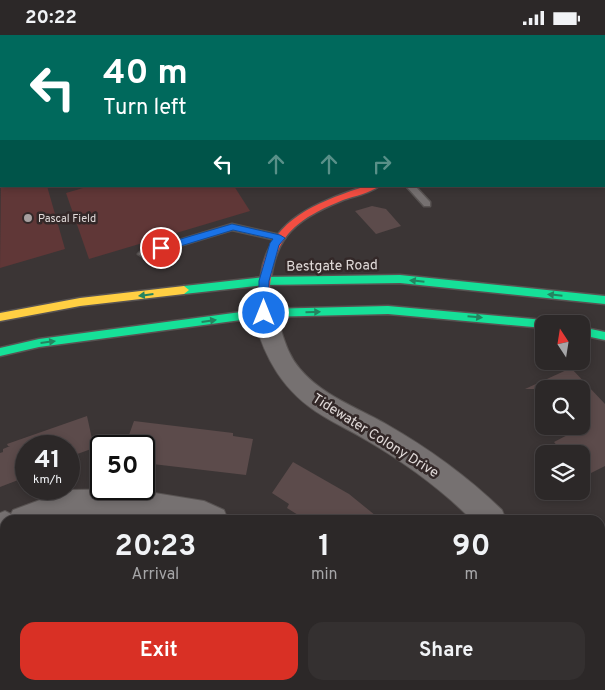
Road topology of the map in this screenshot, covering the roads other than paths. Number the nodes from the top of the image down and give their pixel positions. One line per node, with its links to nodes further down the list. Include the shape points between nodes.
1 (372, 187): 4 (main road, via 340,198 303,217)
2 (411, 187): 3 (lane)
3 (427, 204)
4 (280, 238): 5 (lane, via 232,227); 6 (main road, via 274,243)
5 (143, 254)
6 (264, 281): 7 (main road, Bestgate Road, one-way to 6, via 400,279); 8 (main road); 9 (main road, Bestgate Road, one-way to 9, via 80,303)
7 (605, 301)
8 (264, 313): 10 (main road, one-way to 10, via 388,310); 13 (main road, one-way to 8, via 38,343); 16 (street, Tidewater Colony Drive, via 276,353 303,388 430,466)
9 (0, 317)
10 (535, 323)
11 (590, 333): 12 (main road)
12 (605, 336)
13 (0, 352)
14 (37, 515): 15 (street, via 67,504 126,501)
15 (204, 515)
16 (486, 515)

